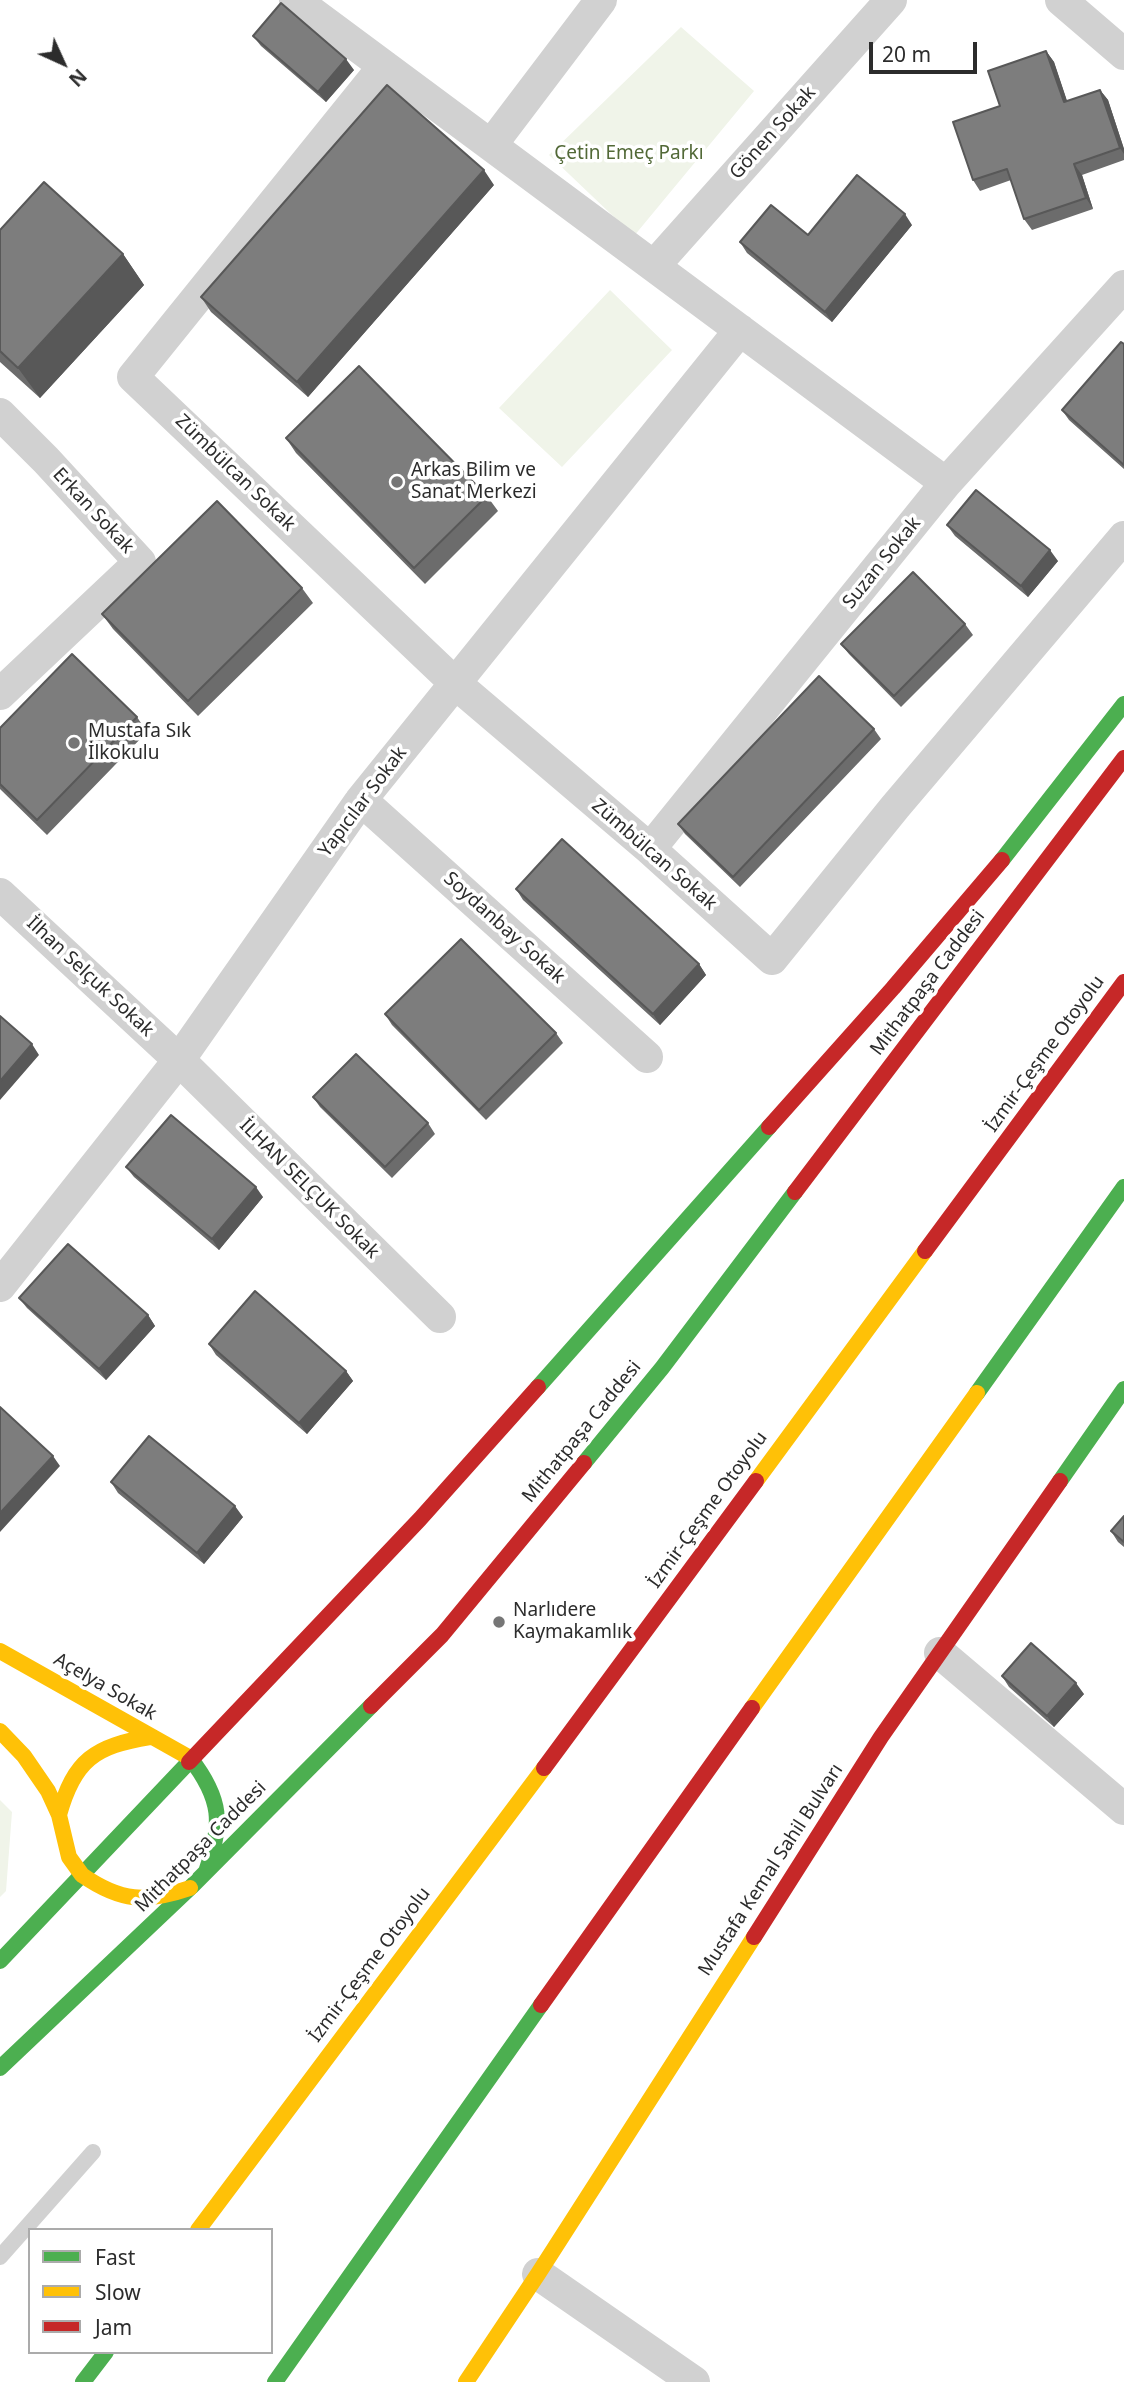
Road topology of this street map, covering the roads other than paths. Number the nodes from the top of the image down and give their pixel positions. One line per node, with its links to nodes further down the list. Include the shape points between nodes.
1 (295, 0): 6 (street)
2 (601, 0): 7 (street)
3 (891, 0): 8 (street, Gönen Sokak)
4 (1061, 0): 5 (street)
5 (1124, 54)
6 (384, 66): 7 (street); 14 (street, Zümbülcan Sokak, via 133,377)
7 (492, 144): 8 (street)
8 (654, 266): 10 (street)
9 (1124, 286): 12 (street, Suzan Sokak)
10 (740, 330): 12 (street); 14 (street, Yapıcılar Sokak)
11 (0, 415): 15 (street, Erkan Sokak, via 140,562)
12 (946, 483): 19 (street, Suzan Sokak)
13 (1124, 537): 19 (street, Zümbülcan Sokak, via 772,959)
14 (456, 684): 18 (street, Yapıcılar Sokak); 19 (street, Zümbülcan Sokak)
15 (0, 694)
16 (1124, 704): 32 (main road, Mithatpaşa Caddesi, via 1015,845 884,999 420,1519)
17 (1124, 758): 35 (main road, Mithatpaşa Caddesi, via 662,1368 549,1506 442,1635)
18 (361, 800): 22 (street, Soydanbay Sokak); 23 (street, Yapıcılar Sokak)
19 (650, 849)
20 (0, 894): 23 (street, İlhan Selçuk Sokak)
21 (1124, 982): 41 (main road, İzmir-Çeşme Otoyolu)
22 (647, 1057)
23 (179, 1060): 25 (street, Yapıcılar Sokak); 26 (street, İLHAN SELÇUK Sokak)
24 (1124, 1187): 46 (main road)
25 (0, 1286)
26 (440, 1317)
27 (1124, 1389): 29 (main road, Mustafa Kemal Sahil Bulvarı)
28 (0, 1651): 31 (main road, Açelya Sokak)
29 (940, 1653): 33 (street); 43 (main road, Mustafa Kemal Sahil Bulvarı, via 881,1737)
30 (0, 1731): 34 (main road, via 35,1770)
31 (150, 1737): 32 (main road, Açelya Sokak); 34 (main road, via 119,1741 96,1751 65,1789)
32 (190, 1758): 35 (main road, via 207,1778 217,1801 215,1847); 36 (main road, Mithatpaşa Caddesi)
33 (1124, 1809)
34 (59, 1815): 36 (main road, via 69,1857)
35 (206, 1873): 37 (main road, Mithatpaşa Caddesi)
36 (82, 1875): 37 (main road, via 121,1897 164,1897); 38 (main road, Mithatpaşa Caddesi)
37 (191, 1888): 39 (main road, Mithatpaşa Caddesi)
38 (0, 1961)
39 (0, 2068)
40 (93, 2152): 42 (lane)
41 (200, 2228)
42 (0, 2257)
43 (538, 2274): 47 (main road, Mustafa Kemal Sahil Bulvarı); 48 (street)
44 (104, 2354): 45 (main road)
45 (83, 2382)
46 (275, 2382)
47 (466, 2382)
48 (694, 2382)

